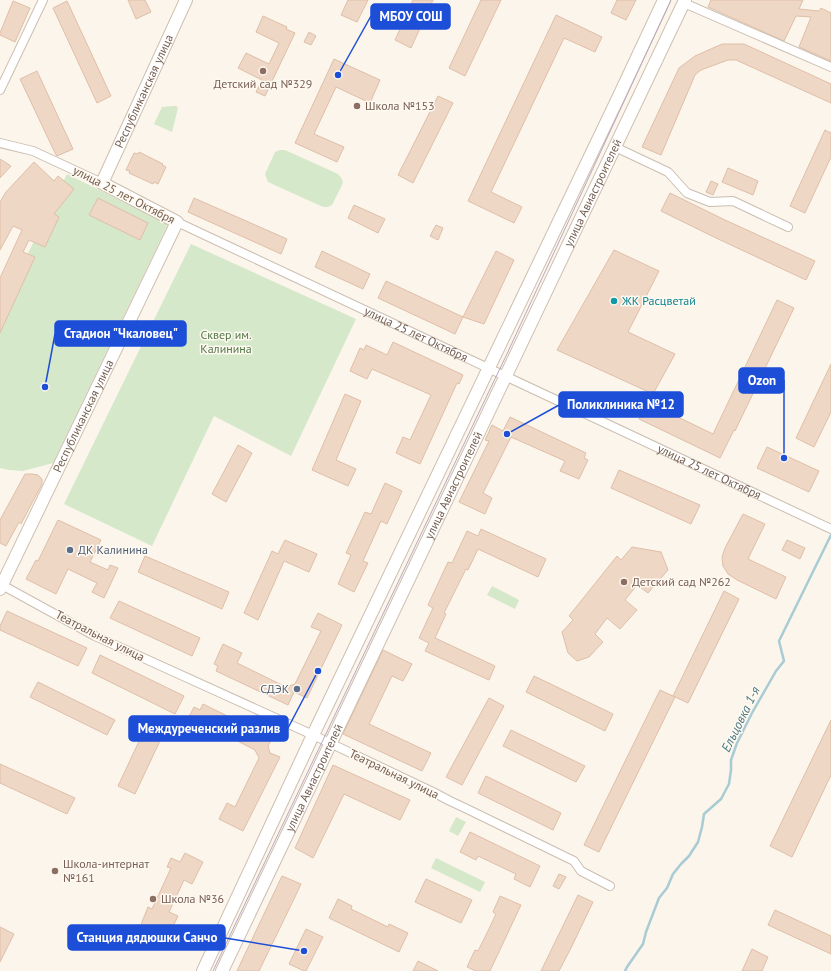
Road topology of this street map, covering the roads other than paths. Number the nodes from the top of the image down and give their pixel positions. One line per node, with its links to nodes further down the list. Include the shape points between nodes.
1 (43, 0): 6 (street)
2 (186, 0): 9 (main road, Республиканская улица)
3 (664, 0): 12 (main road, улица Авиастроителей)
4 (684, 2): 5 (street); 8 (main road, улица Авиастроителей)
5 (831, 67)
6 (0, 90)
7 (0, 144): 9 (street, улица 25 лет Октября, via 33,151)
8 (615, 147): 11 (street, via 668,172 687,193 710,202 733,201); 13 (main road, улица Авиастроителей)
9 (102, 183): 10 (main road, улица 25 лет Октября)
10 (177, 222): 12 (street, улица 25 лет Октября); 15 (main road, Республиканская улица)
11 (788, 227)
12 (488, 369): 13 (street, улица 25 лет Октября); 16 (main road, улица Авиастроителей)
13 (505, 376): 14 (street, улица 25 лет Октября); 17 (main road, улица Авиастроителей)
14 (831, 529)
15 (1, 586): 16 (street, Театральная улица, via 95,636)
16 (313, 735): 17 (street, Театральная улица); 19 (main road, улица Авиастроителей)
17 (331, 744): 18 (street, Театральная улица, via 574,861 581,872); 20 (main road, улица Авиастроителей)
18 (610, 886)
19 (203, 971)
20 (222, 971)

